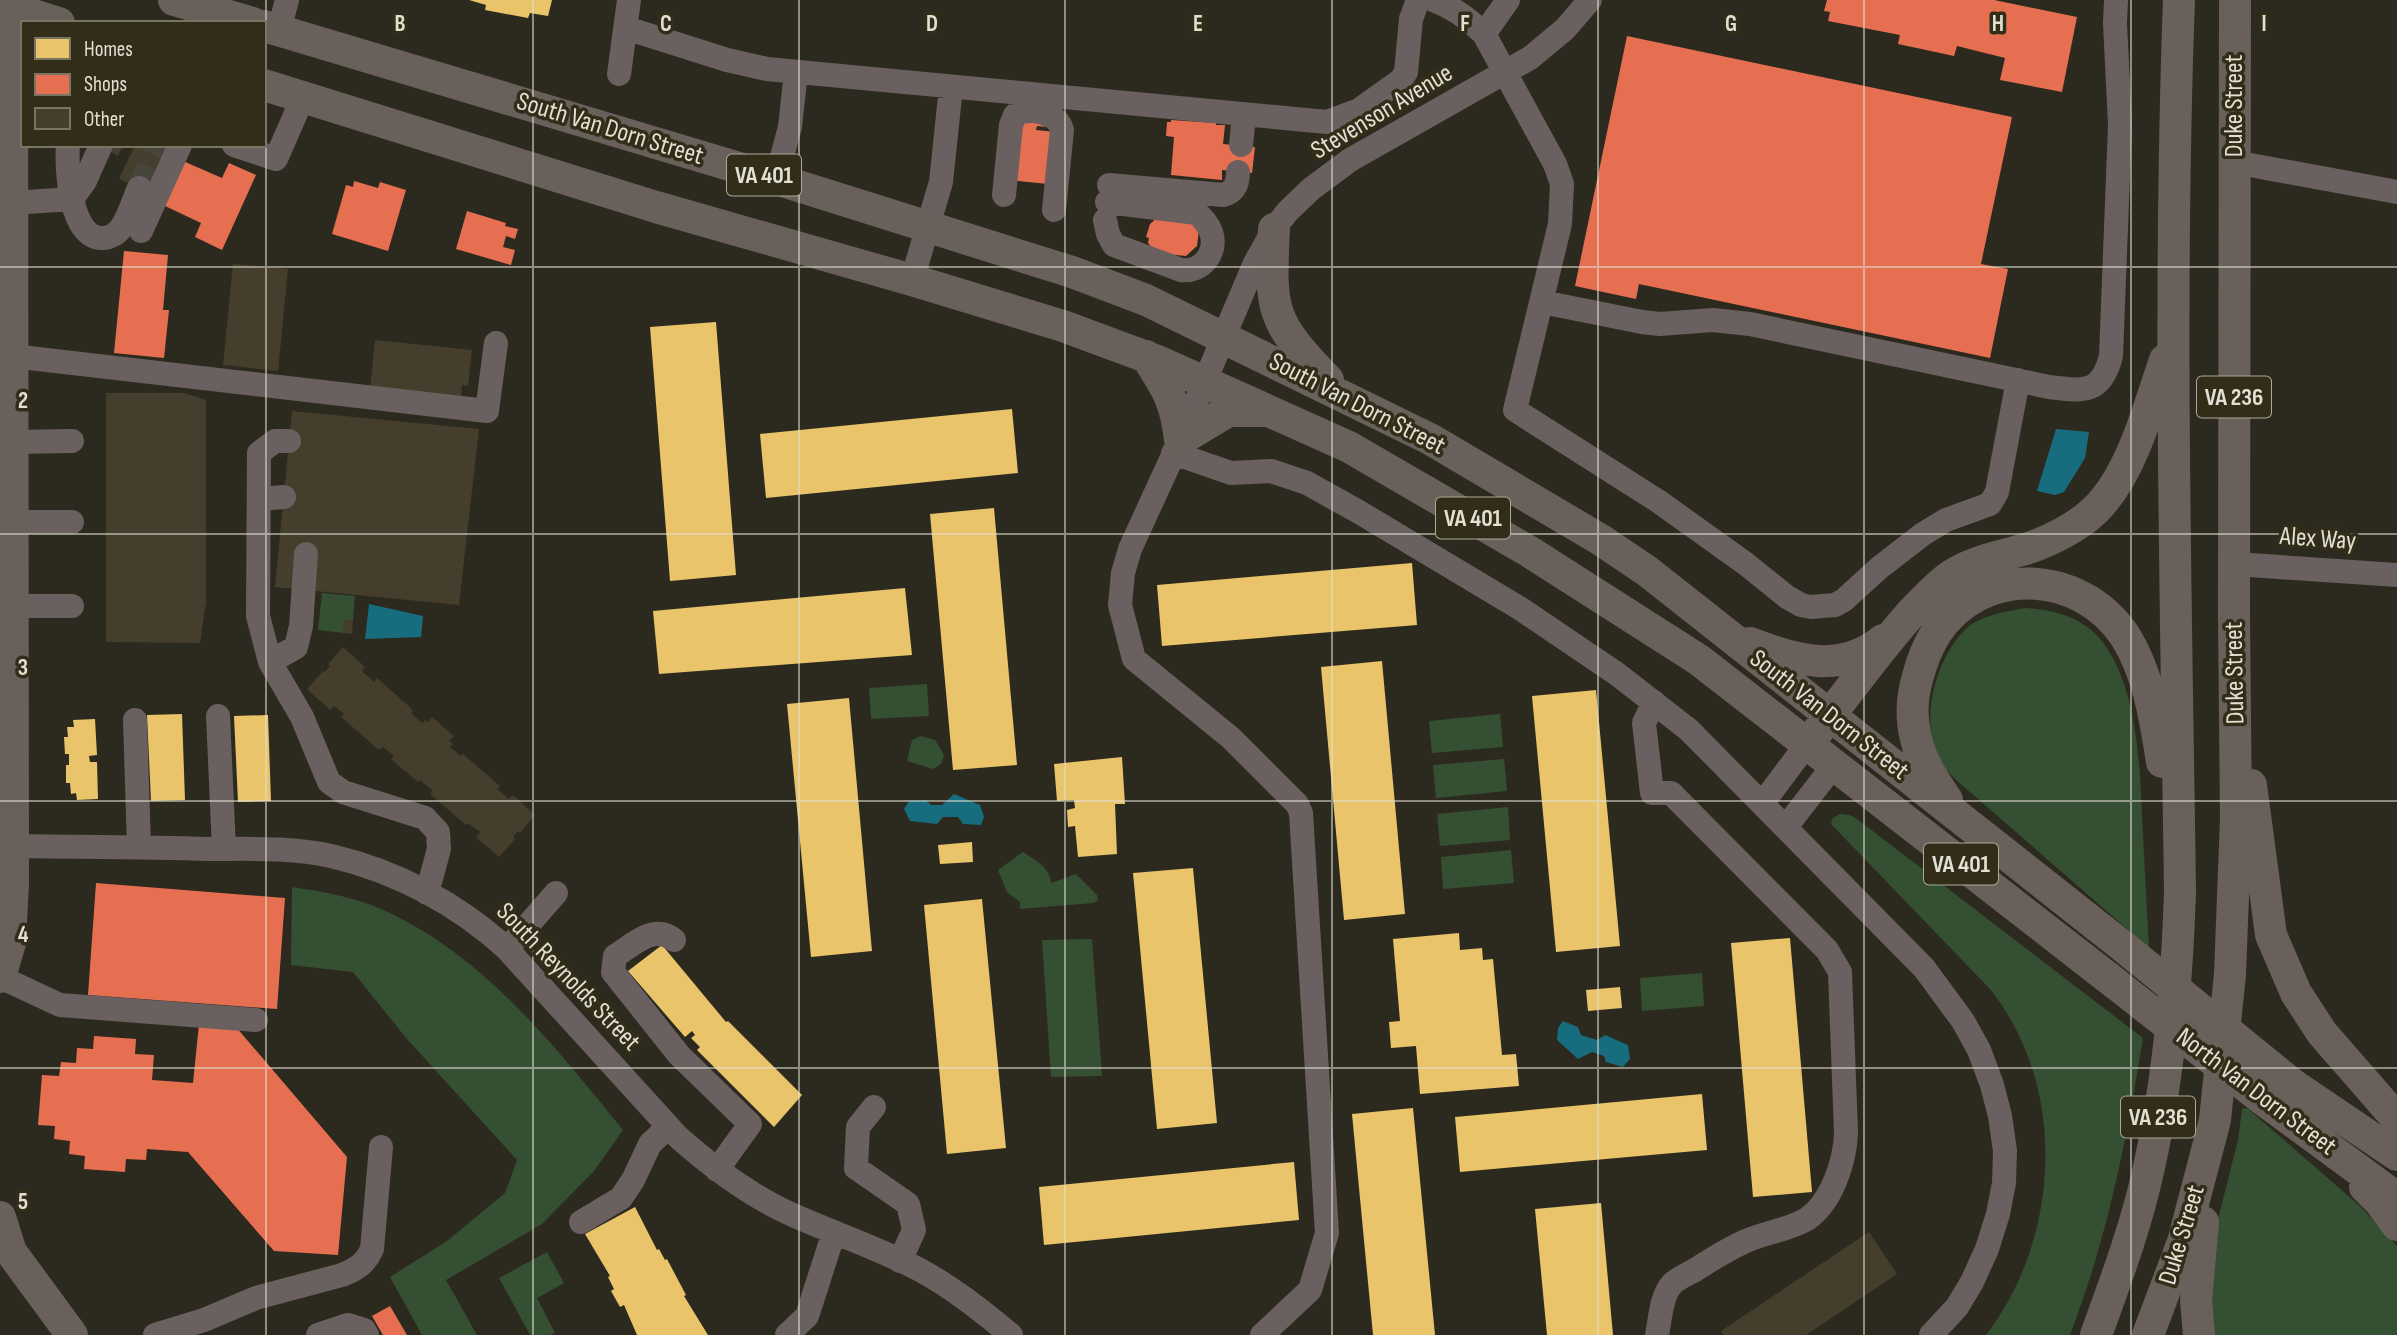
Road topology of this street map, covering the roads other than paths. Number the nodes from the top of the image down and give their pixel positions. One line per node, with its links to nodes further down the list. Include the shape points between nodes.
1 (174, 0): 13 (main road, South Van Dorn Street / VA 401)
2 (287, 0): 14 (street)
3 (629, 0): 16 (street)
4 (1418, 0): 24 (street, via 1411,19 1406,72 1359,110 1327,122)
5 (1433, 0): 17 (street, via 1472,21)
6 (1508, 0): 17 (street)
7 (1590, 0): 20 (street, Stevenson Avenue, via 1546,45)
8 (2179, 0): 47 (main road, Duke Street / VA 236)
9 (2235, 0): 30 (main road, Duke Street / VA 236)
10 (2111, 1): 51 (street, via 2120,138 2108,369 2094,387 2077,391)
11 (8, 4): 12 (main road); 38 (main road)
12 (54, 21)
13 (248, 21)
14 (266, 25)
15 (266, 26): 32 (main road, South Van Dorn Street / VA 401)
16 (626, 28): 18 (street, via 739,63); 19 (street)
17 (1484, 34): 20 (street)
18 (796, 72): 22 (street); 32 (street, via 790,127)
19 (619, 74)
20 (1505, 74): 41 (street, Stevenson Avenue, via 1350,160 1311,189); 45 (street, via 1562,184 1560,224)
21 (266, 86): 23 (main road, South Van Dorn Street / VA 401)
22 (951, 87): 24 (street); 40 (street, via 941,182)
23 (303, 97): 29 (street, via 276,159); 44 (main road, South Van Dorn Street / VA 401, via 656,207)
24 (1244, 115): 25 (street)
25 (1241, 145)
26 (68, 147): 36 (street)
27 (100, 147): 36 (street)
28 (179, 147): 42 (street)
29 (240, 147)
30 (2234, 162): 34 (street); 63 (main road, Duke Street / VA 236)
31 (1238, 172): 37 (street, via 1236,186 1228,194)
32 (776, 178): 40 (main road, South Van Dorn Street / VA 401)
33 (139, 188): 36 (street, via 121,229 101,239 89,236)
34 (2397, 192)
35 (1004, 195): 39 (street, via 1015,116 1024,112 1050,115 1059,120 1062,130)
36 (72, 199): 38 (street)
37 (1107, 202)
38 (12, 203): 43 (main road)
39 (1054, 210)
40 (928, 226): 44 (street); 46 (main road, South Van Dorn Street / VA 401, via 1097,281)
41 (1274, 229): 46 (street, Stevenson Avenue); 53 (main road, via 1272,283 1279,321 1296,347)
42 (141, 231)
43 (6, 244): 49 (main road)
44 (912, 280): 50 (main road, South Van Dorn Street / VA 401)
45 (1542, 302): 51 (street, via 1642,323 1713,320 1750,324); 51 (street, via 1516,410 1667,508 1787,597 1811,607 1844,600 1923,534 1990,504 1997,492)
46 (1224, 337): 52 (street, Stevenson Avenue); 53 (main road, South Van Dorn Street / VA 401)
47 (2172, 339): 67 (main road, via 2141,429 2122,472 2099,506 2056,537 1953,574); 85 (main road, Duke Street / VA 236)
48 (495, 343): 49 (street, via 487,411)
49 (12, 356): 54 (main road)
50 (1146, 356): 52 (main road, South Van Dorn Street / VA 401); 59 (main road, via 1175,406)
51 (2018, 380)
52 (1205, 382): 55 (main road, South Van Dorn Street / VA 401); 59 (street, Stevenson Avenue)
53 (1343, 396): 68 (main road, South Van Dorn Street / VA 401, via 1473,463 1601,540)
54 (6, 411): 58 (main road)
55 (1272, 412): 59 (main road, via 1228,411); 76 (main road, South Van Dorn Street / VA 401, via 1349,447 1530,552 1699,660)
56 (72, 441): 58 (street)
57 (289, 441): 69 (street, via 275,441 259,453 271,498 258,616)
58 (12, 442): 60 (main road)
59 (1176, 447): 71 (street, via 1231,473 1271,471 1307,483 1521,609); 115 (street, Stevenson Avenue, via 1123,573 1120,605 1133,659 1231,738 1301,813 1327,1233 1310,1290)
60 (12, 522): 61 (street); 65 (main road)
61 (72, 522)
62 (306, 554): 69 (street, via 296,647)
63 (2234, 564): 64 (street, Alex Way); 70 (main road, Duke Street / VA 236)
64 (2397, 575)
65 (12, 606): 66 (street); 78 (main road)
66 (72, 606)
67 (1900, 626): 68 (main road, via 1851,657 1816,662 1783,656); 73 (main road)
68 (1720, 629): 73 (main road, South Van Dorn Street / VA 401)
69 (270, 662): 86 (street, via 302,717 328,782 343,792 425,818 438,832 439,849)
70 (2236, 685): 95 (main road, via 2271,934 2295,993 2322,1033); 96 (main road, Duke Street / VA 236, via 2230,974)
71 (1654, 702): 79 (street, via 1689,730); 116 (street, via 1644,723 1653,793 1671,793 1827,950 1840,972 1846,1133 1844,1154 1817,1210 1793,1226 1725,1251 1671,1285)
72 (218, 716): 84 (street)
73 (1829, 717): 75 (main road, South Van Dorn Street / VA 401); 76 (main road)
74 (135, 720): 83 (street)
75 (1855, 738): 77 (main road); 80 (main road, South Van Dorn Street / VA 401)
76 (1807, 744): 77 (main road, South Van Dorn Street / VA 401); 79 (street)
77 (1834, 765): 81 (street); 91 (main road, South Van Dorn Street / VA 401)
78 (6, 780): 82 (main road)
79 (1762, 804): 81 (street)
80 (1958, 816): 85 (main road, via 1935,782 1916,740 1913,700 1923,658 1937,631 1979,596 2025,584 2068,589 2110,618 2141,668 2154,711); 93 (main road, South Van Dorn Street / VA 401, bridge)
81 (1786, 827): 117 (street, via 1924,968 1963,1021 1992,1085 2005,1151 1998,1214 1972,1282)
82 (13, 846): 83 (street, South Reynolds Street); 90 (main road, via 10,943)
83 (139, 847): 84 (street, South Reynolds Street)
84 (224, 849): 86 (street, South Reynolds Street, via 330,856)
85 (2180, 892): 118 (main road, Duke Street / VA 236, via 2163,1096 2133,1227)
86 (427, 893): 89 (street, South Reynolds Street, via 477,923)
87 (556, 893): 89 (street)
88 (674, 940): 101 (street, via 650,934 615,957 612,972 638,994 679,1055 755,1119)
89 (507, 949): 97 (street, South Reynolds Street)
90 (0, 977): 92 (street, via 60,1004)
91 (2116, 984): 98 (main road, North Van Dorn Street / VA 401, bridge)
92 (256, 1020)
93 (2292, 1084): 100 (main road, North Van Dorn Street / VA 401)
94 (874, 1107): 108 (street, via 858,1127 856,1168 908,1205 914,1230)
95 (2397, 1119)
96 (2215, 1120): 119 (main road, Duke Street / VA 236, via 2183,1242); 120 (main road, via 2197,1273)
97 (668, 1126): 101 (street, South Reynolds Street); 104 (street, via 650,1144 621,1198)
98 (2300, 1127): 102 (main road, North Van Dorn Street / VA 401); 105 (main road, via 2380,1202)
99 (381, 1147): 110 (street, via 372,1249 366,1262 342,1275 256,1298)
100 (2397, 1155)
101 (718, 1170): 106 (street, South Reynolds Street, via 747,1191)
102 (2397, 1198)
103 (0, 1217): 107 (main road)
104 (581, 1222)
105 (2397, 1225)
106 (834, 1232): 108 (street, South Reynolds Street); 113 (street, via 807,1316)
107 (6, 1249): 109 (main road)
108 (900, 1261): 114 (street, South Reynolds Street, via 970,1301)
109 (72, 1335)
110 (155, 1335)
111 (318, 1335): 112 (street, via 348,1325)
112 (367, 1335)
113 (787, 1335)
114 (1011, 1335)
115 (1262, 1335)
116 (1657, 1335)
117 (1931, 1335)
118 (2096, 1335)
119 (2148, 1335)
120 (2199, 1335)

